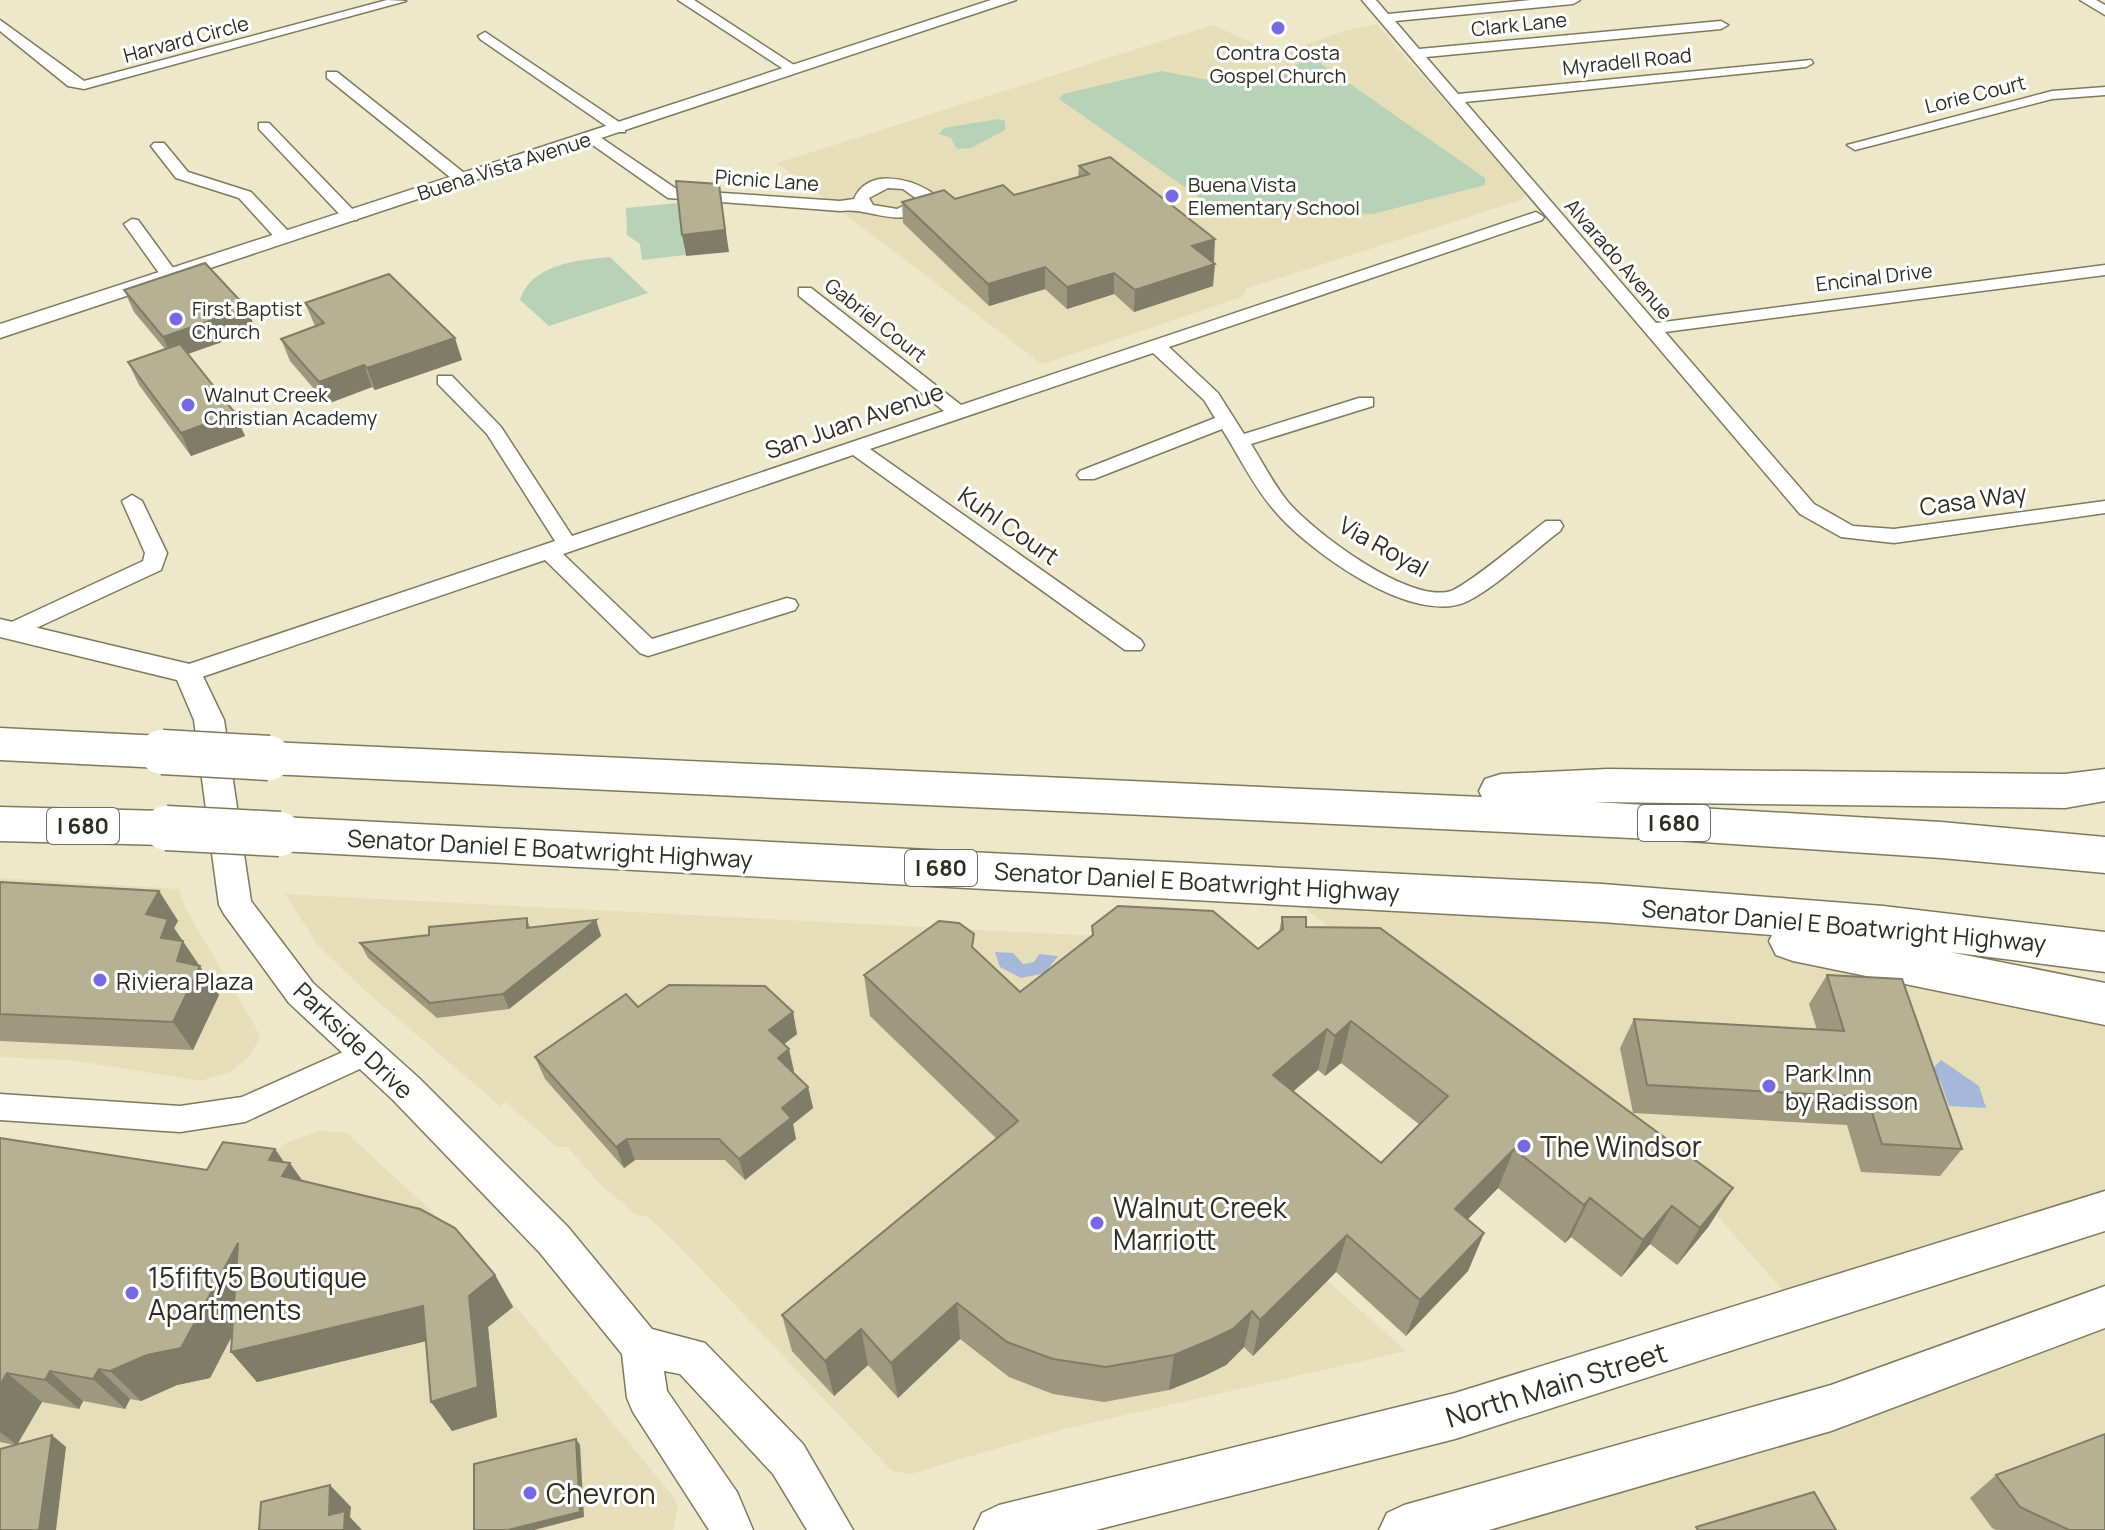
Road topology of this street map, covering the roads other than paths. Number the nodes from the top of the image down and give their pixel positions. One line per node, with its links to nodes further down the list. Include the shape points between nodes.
1 (685, 0): 14 (street)
2 (1369, 0): 8 (street, Alvarado Avenue)
3 (1573, 0): 8 (street)
4 (2087, 0): 7 (street)
5 (399, 1): 9 (street, Harvard Circle, via 84,85 73,83)
6 (997, 1): 14 (street, Buena Vista Avenue)
7 (2105, 11)
8 (1385, 18): 12 (street, Alvarado Avenue)
9 (0, 24)
10 (1721, 25): 12 (street, Clark Lane)
11 (485, 36): 19 (street)
12 (1416, 54): 17 (street, Alvarado Avenue)
13 (1806, 63): 17 (street, Myradell Road)
14 (793, 69): 19 (street, Buena Vista Avenue)
15 (332, 75): 23 (street)
16 (2105, 91): 21 (street, Lorie Court, via 2052,95)
17 (1453, 99): 32 (street, Alvarado Avenue)
18 (264, 126): 25 (street)
19 (620, 129): 20 (street, Buena Vista Avenue)
20 (592, 138): 23 (street, Buena Vista Avenue); 24 (street, Picnic Lane, via 674,195)
21 (1855, 145)
22 (159, 146): 28 (street, via 182,175 245,195)
23 (462, 179): 25 (street, Buena Vista Avenue)
24 (862, 203)
25 (351, 217): 28 (street, Buena Vista Avenue)
26 (1536, 217): 34 (street, San Juan Avenue)
27 (132, 224): 30 (street)
28 (284, 237): 30 (street, Buena Vista Avenue)
29 (2105, 270): 32 (street, Encinal Drive)
30 (170, 276): 33 (street, Buena Vista Avenue)
31 (805, 292): 37 (street, Gabriel Court)
32 (1649, 329): 45 (street, Alvarado Avenue, via 1807,509)
33 (0, 331)
34 (1158, 347): 37 (street, San Juan Avenue); 38 (street, Via Royal, via 1211,397)
35 (445, 380): 46 (street, via 494,431 537,491)
36 (1366, 402): 39 (street)
37 (958, 412): 40 (street, San Juan Avenue)
38 (1226, 420): 39 (street, Via Royal); 41 (street)
39 (1239, 442): 44 (street, Via Royal, via 1281,506 1334,554 1433,601 1460,596)
40 (856, 448): 46 (street, San Juan Avenue); 49 (street, Kuhl Court)
41 (1087, 475)
42 (132, 501): 48 (street, via 156,553 153,565)
43 (2105, 507): 45 (street, Casa Way, via 1894,536)
44 (1553, 526)
45 (1848, 532)
46 (558, 548): 47 (street, via 648,648); 50 (street, San Juan Avenue)
47 (787, 605)
48 (5, 629): 50 (street)
49 (1133, 645)
50 (188, 673): 59 (street, Parkside Drive, via 209,720 235,905 301,993)
51 (0, 744): 53 (highway, I 680, bridge)
52 (2105, 785): 53 (highway, via 2065,791 1607,785)
53 (1243, 805): 55 (highway, I 680, via 1795,830)
54 (0, 824): 56 (highway, Senator Daniel E Boatwright Highway / I 680, bridge, via 166,828)
55 (2105, 855)
56 (1602, 903): 57 (highway, Senator Daniel E Boatwright Highway / I 680, via 1855,923); 58 (highway)
57 (2105, 952)
58 (2105, 1004)
59 (365, 1054): 60 (street, via 245,1109 180,1119); 63 (street, Parkside Drive, via 554,1240)
60 (0, 1107)
61 (2105, 1211): 66 (main road, North Main Street, via 1455,1416)
62 (2105, 1307): 67 (main road, via 1831,1408)
63 (641, 1346): 64 (street, via 647,1398 722,1507); 65 (street, via 691,1357 788,1459)
64 (731, 1530)
65 (831, 1530)
66 (999, 1530)
67 (1404, 1530)

